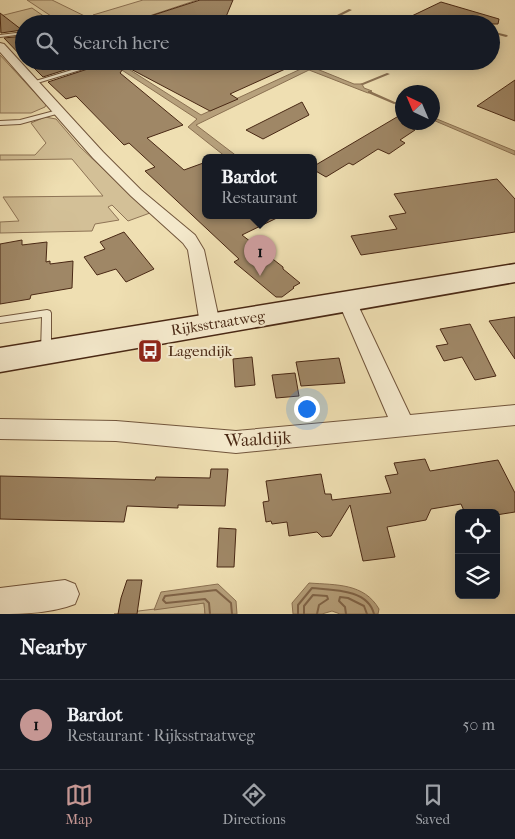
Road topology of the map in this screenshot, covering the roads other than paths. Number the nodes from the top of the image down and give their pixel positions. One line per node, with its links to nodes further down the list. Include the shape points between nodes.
1 (15, 34): 2 (lane)
2 (0, 36)
3 (0, 46): 4 (street)
4 (15, 63)
5 (21, 70): 7 (street)
6 (79, 70): 7 (lane)
7 (32, 83): 8 (street)
8 (58, 112): 9 (lane, via 20,122); 13 (street, via 136,193 189,240 196,250)
9 (0, 123)
10 (515, 273): 11 (street, Rijksstraatweg)
11 (347, 301): 13 (street, Rijksstraatweg); 17 (street)
12 (0, 320): 14 (lane, via 47,312)
13 (210, 324): 14 (street, Rijksstraatweg)
14 (46, 352): 15 (street, Rijksstraatweg)
15 (0, 360)
16 (515, 415): 17 (street, Waaldijk)
17 (404, 427): 18 (street, Waaldijk, via 236,442 116,431)
18 (0, 429)
19 (65, 594): 20 (street)
20 (0, 602)

